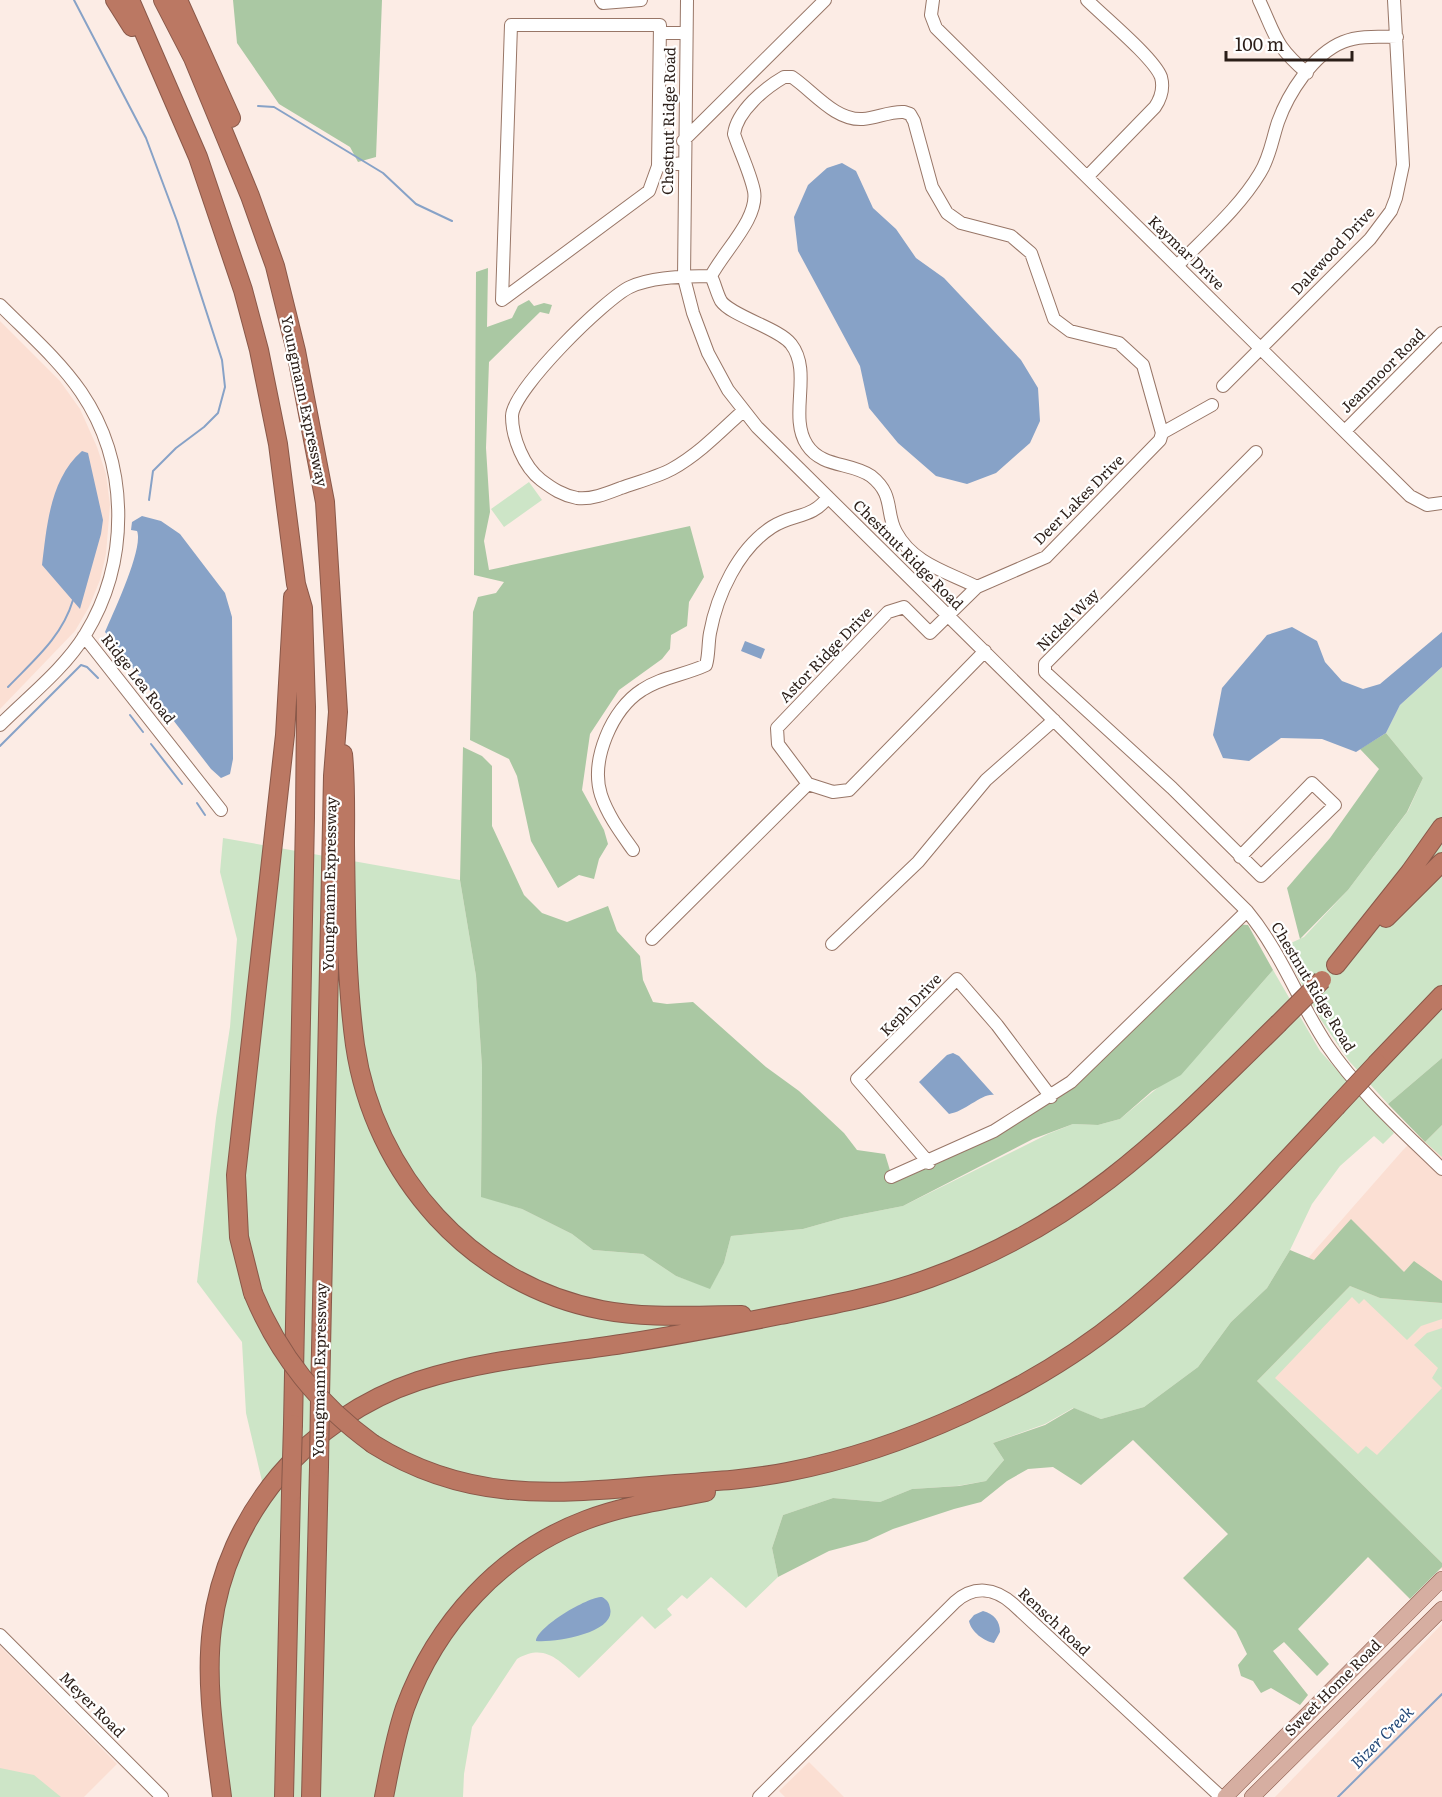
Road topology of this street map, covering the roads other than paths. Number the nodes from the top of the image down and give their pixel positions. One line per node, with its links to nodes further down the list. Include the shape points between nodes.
1 (115, 0): 16 (highway, via 129,25)
2 (130, 0): 16 (highway, Youngmann Expressway)
3 (163, 0): 23 (highway, Youngmann Expressway, via 225,133)
4 (178, 0): 23 (highway, via 222,95 258,187 272,236)
5 (601, 0): 6 (street)
6 (641, 0)
7 (687, 0): 14 (street, Chestnut Ridge Road)
8 (825, 0): 18 (street)
9 (933, 0): 21 (street, Kaymar Drive, via 931,15 936,28)
10 (1087, 0): 21 (street, via 1152,64 1162,84 1155,107)
11 (1259, 0): 17 (street, via 1274,37 1287,56)
12 (1394, 0): 15 (street, Dalewood Drive)
13 (660, 33): 14 (street); 20 (street); 20 (street, via 660,25 511,25 501,300 649,191)
14 (686, 33): 18 (street, Chestnut Ridge Road)
15 (1397, 37): 17 (street, via 1342,42); 28 (street, Dalewood Drive, via 1403,165 1396,198 1384,222 1370,238)
16 (149, 43): 37 (highway, Youngmann Expressway, via 209,184 255,335 283,475)
17 (1307, 73): 22 (street, via 1282,111 1259,175)
18 (683, 141): 19 (street, Chestnut Ridge Road)
19 (683, 163): 20 (street); 25 (street, Chestnut Ridge Road)
20 (658, 166)
21 (1087, 177): 22 (street, Kaymar Drive)
22 (1178, 265): 28 (street, Kaymar Drive)
23 (275, 266): 42 (highway, Youngmann Expressway, via 325,502)
24 (711, 276): 25 (street); 33 (street, via 754,208 754,192 734,134 742,115 769,87 784,77 792,77 850,118 910,114 932,187 947,213 961,223 1011,236 1031,253 1054,320 1070,332 1119,343 1143,365); 38 (street, via 722,303 790,343 799,361 801,429 807,445 829,463 859,469 872,478 885,492 894,530 902,543 942,573)
25 (684, 278): 31 (street, Chestnut Ridge Road, via 708,353); 31 (street, via 633,285 602,306 525,386 512,414 516,442 534,474 557,492 580,498 604,494 672,469)
26 (0, 306): 40 (street, Ridge Lea Road, via 81,392 113,464 119,506 116,551 104,596)
27 (1442, 333): 32 (street, Jeanmoor Road)
28 (1262, 348): 29 (street, Dalewood Drive); 32 (street, Kaymar Drive)
29 (1223, 386)
30 (1212, 405): 33 (street, Deer Lakes Drive)
31 (743, 411): 35 (street, Chestnut Ridge Road)
32 (1344, 431): 36 (street, Kaymar Drive, via 1410,496 1427,505)
33 (1162, 433): 38 (street, Deer Lakes Drive, via 1160,440 1046,557)
34 (1256, 452): 49 (street, Nickel Way, via 1045,664 1045,672 1172,788)
35 (828, 497): 39 (street, Chestnut Ridge Road); 48 (street, via 819,510 771,527 737,564 720,596 706,665 640,690 618,712 598,768 600,794 614,824)
36 (1442, 503)
37 (296, 584): 61 (highway, bridge, via 291,609 285,735 237,1167 239,1237 253,1293 274,1338 300,1377 332,1411 373,1444 431,1474 506,1492 568,1492); 67 (highway, Youngmann Expressway, bridge, via 303,608 306,707)
38 (977, 587): 39 (street, Deer Lakes Drive)
39 (949, 617): 41 (street, Chestnut Ridge Road); 45 (street, Astor Ridge Drive, via 930,633 904,607 888,612 777,728 778,744)
40 (84, 636): 44 (street); 46 (street, Ridge Lea Road)
41 (985, 651): 43 (street, Chestnut Ridge Road); 45 (street, via 849,790 833,792)
42 (338, 712): 60 (highway, via 345,777 355,1044 374,1118 410,1186 440,1221 487,1261 525,1284 569,1302 659,1317); 68 (highway, Youngmann Expressway, bridge, via 332,788)
43 (1054, 720): 51 (street, Chestnut Ridge Road); 53 (street, via 986,780 918,862)
44 (0, 725)
45 (808, 784): 52 (street)
46 (221, 810)
47 (1442, 826): 54 (highway)
48 (633, 850)
49 (1240, 857): 49 (street, Nickel Way, via 1312,783 1335,805 1263,876)
50 (1442, 862): 54 (highway)
51 (1247, 911): 56 (street, via 1099,1058); 58 (street, Chestnut Ridge Road, via 1267,936 1327,1044 1368,1096)
52 (652, 939)
53 (832, 944)
54 (1336, 965): 60 (highway, bridge, via 1141,1156 1049,1222 988,1255 916,1284)
55 (1442, 995): 61 (highway, bridge, via 1221,1228 1125,1315 1082,1348 1003,1393 921,1432 833,1462)
56 (1051, 1097): 57 (street); 57 (street, Keph Drive, via 957,980 857,1079)
57 (929, 1163): 59 (street)
58 (1442, 1170)
59 (891, 1178)
60 (783, 1314): 66 (highway, via 708,1331 431,1377 371,1401 321,1434 284,1469 256,1507 234,1549 219,1594 210,1673)
61 (755, 1478): 69 (highway, via 586,1520 534,1546 497,1573 446,1629 415,1682 400,1725)
62 (1442, 1579): 72 (main road, Sweet Home Road)
63 (1442, 1609): 73 (main road, Sweet Home Road)
64 (0, 1635): 65 (street, Meyer Road)
65 (162, 1797)
66 (222, 1797)
67 (284, 1797)
68 (311, 1797)
69 (384, 1797)
70 (759, 1797): 71 (street, Rensch Road, via 955,1602 965,1594 984,1590 1002,1595 1013,1604)
71 (1221, 1797)
72 (1225, 1797)
73 (1252, 1797)

